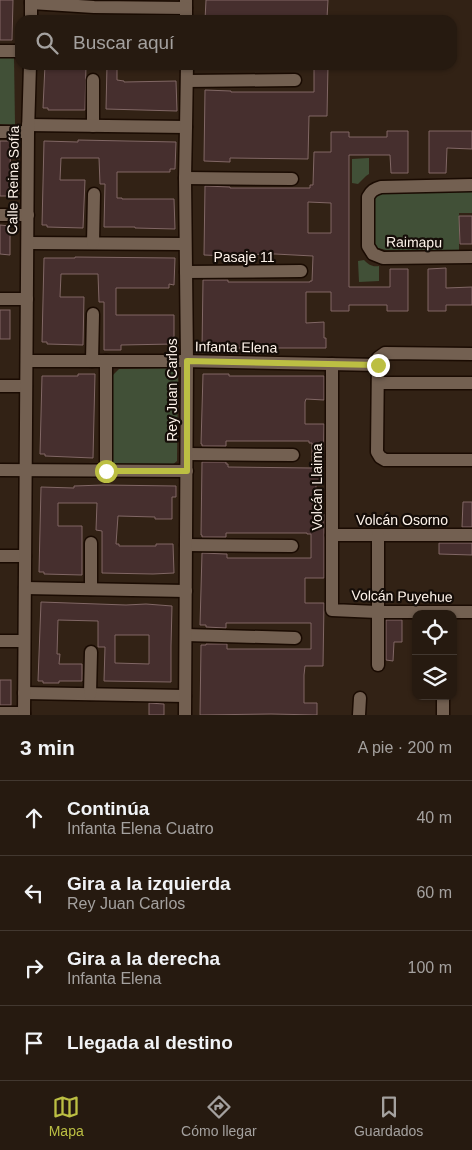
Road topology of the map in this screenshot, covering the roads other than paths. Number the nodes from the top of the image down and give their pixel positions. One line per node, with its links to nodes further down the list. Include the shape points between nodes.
1 (31, 2): 2 (street); 4 (street)
2 (94, 3): 3 (street)
3 (186, 9)
4 (31, 15)
5 (15, 50): 6 (street)
6 (0, 51)
7 (30, 70): 14 (street, Calle Reina Sofía)
8 (186, 70): 11 (street, Rey Juan Carlos)
9 (93, 80): 12 (street)
10 (295, 80): 11 (street)
11 (187, 81): 13 (street, Rey Juan Carlos)
12 (93, 126): 13 (street); 14 (street)
13 (186, 127): 16 (street, Rey Juan Carlos)
14 (28, 128): 15 (street); 21 (street, Calle Reina Sofía)
15 (0, 132)
16 (185, 178): 17 (street); 24 (street, Rey Juan Carlos)
17 (292, 179)
18 (472, 185): 25 (street, Raimapu, via 381,187 370,192 368,197 368,246 373,254 383,258)
19 (94, 194): 23 (street)
20 (0, 215): 21 (street)
21 (28, 215): 22 (street, Calle Reina Sofía)
22 (28, 243): 23 (street); 29 (street, Calle Reina Sofía)
23 (93, 243): 24 (street)
24 (185, 244): 27 (street, Rey Juan Carlos)
25 (472, 257)
26 (301, 271): 27 (street, Pasaje 11)
27 (186, 272): 35 (street, Rey Juan Carlos)
28 (0, 299): 29 (street)
29 (27, 299): 32 (street, Calle Reina Sofía)
30 (93, 314): 33 (street)
31 (472, 354): 37 (street, via 385,353 378,358)
32 (26, 361): 33 (street, Infanta Elena); 41 (street, Calle Reina Sofía)
33 (92, 361): 34 (street, Infanta Elena)
34 (106, 361): 35 (street, Infanta Elena); 47 (street)
35 (187, 361): 36 (street, Infanta Elena); 42 (street, Rey Juan Carlos)
36 (332, 364): 37 (street, Infanta Elena); 49 (street, Volcán Llaima)
37 (378, 365): 38 (street)
38 (378, 383): 39 (street); 44 (street, via 377,452 380,457 385,460)
39 (472, 383)
40 (0, 386): 41 (street)
41 (26, 386): 46 (street, Calle Reina Sofía)
42 (187, 454): 43 (street); 48 (street, Rey Juan Carlos)
43 (293, 455)
44 (472, 460)
45 (0, 470): 46 (street)
46 (26, 470): 47 (street); 56 (street, Calle Reina Sofía)
47 (106, 471): 48 (street)
48 (187, 471): 53 (street, Rey Juan Carlos)
49 (332, 535): 50 (street, Volcán Osorno); 60 (street, Volcán Llaima)
50 (378, 535): 51 (street, Volcán Osorno); 61 (street)
51 (472, 536)
52 (91, 543): 58 (street)
53 (186, 545): 54 (street); 59 (street, Rey Juan Carlos)
54 (292, 546)
55 (0, 556): 56 (street)
56 (25, 556): 57 (street, Calle Reina Sofía)
57 (25, 588): 58 (street); 68 (street, Calle Reina Sofía)
58 (91, 589): 59 (street)
59 (186, 591): 65 (street, Rey Juan Carlos)
60 (332, 610): 61 (street, Volcán Puyehue)
61 (377, 612): 62 (street, Volcán Puyehue); 70 (street)
62 (412, 612)
63 (472, 612): 64 (street, Volcán Puyehue)
64 (457, 613)
65 (186, 635): 66 (street); 73 (street, Rey Juan Carlos)
66 (295, 638)
67 (0, 640): 68 (street)
68 (24, 641): 71 (street, Calle Reina Sofía)
69 (91, 652): 72 (street)
70 (378, 665)
71 (24, 693): 72 (street); 77 (street, Calle Reina Sofía)
72 (90, 694): 73 (street)
73 (185, 696): 78 (street, Rey Juan Carlos)
74 (360, 698): 79 (street)
75 (443, 700): 80 (street)
76 (0, 713): 77 (street)
77 (24, 714)
78 (185, 715)
79 (359, 715)
80 (442, 715)

